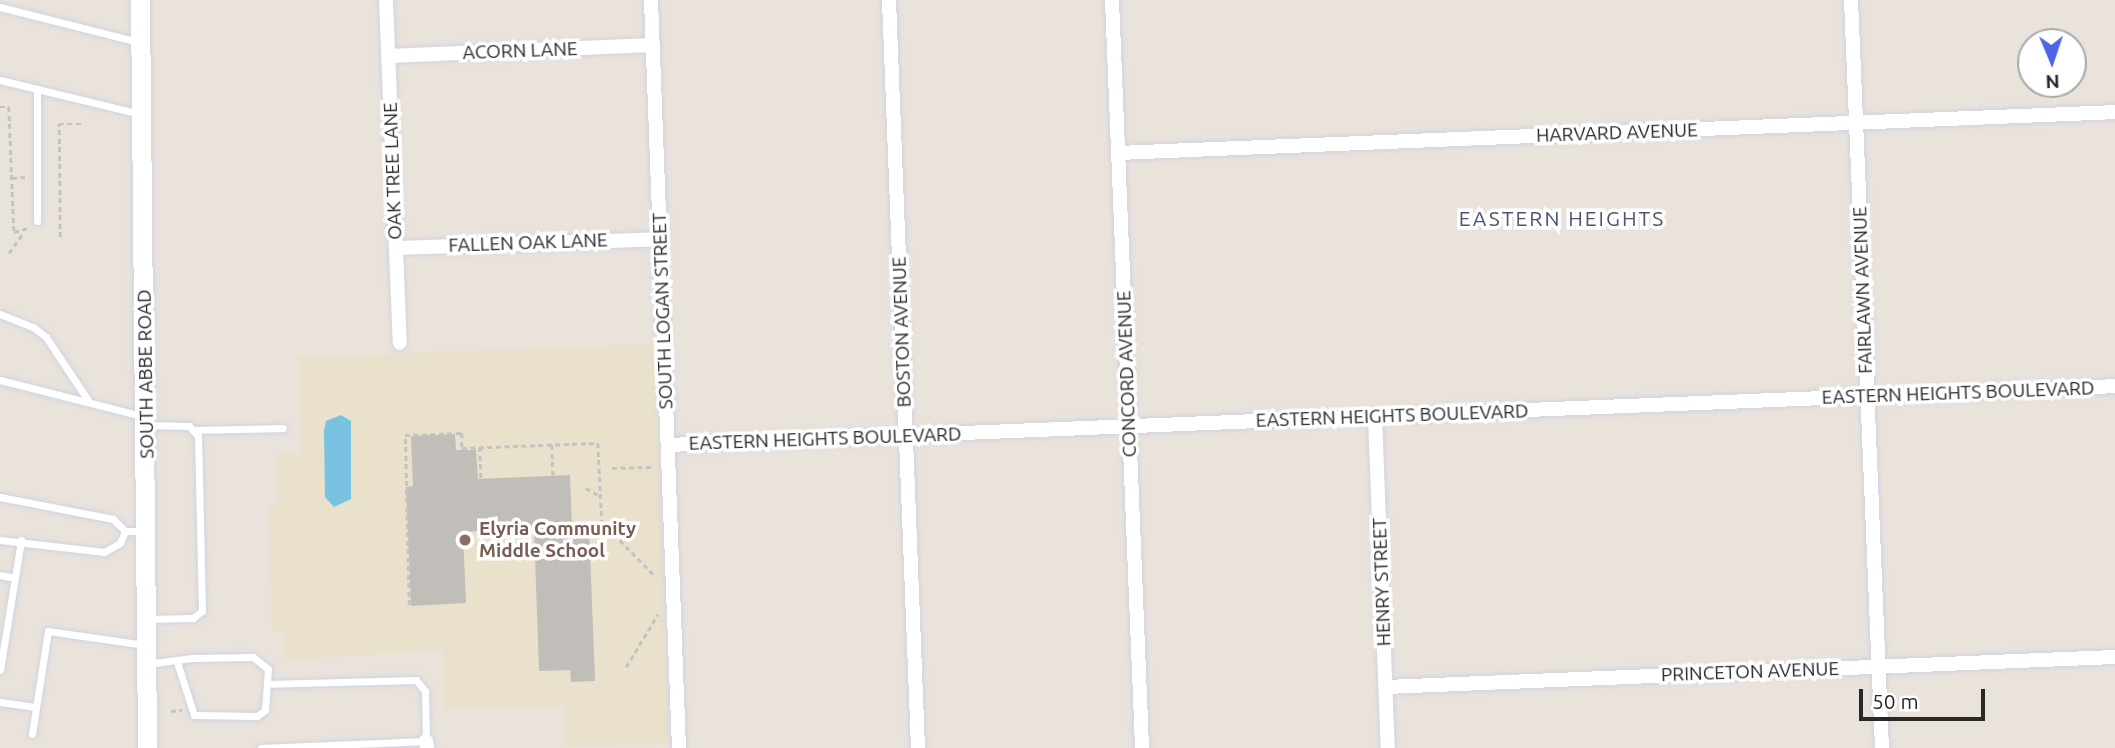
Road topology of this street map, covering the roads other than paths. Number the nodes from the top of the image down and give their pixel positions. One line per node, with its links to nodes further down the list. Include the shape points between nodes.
1 (140, 0): 8 (street, SOUTH ABBE ROAD)
2 (386, 0): 10 (street, OAK TREE LANE)
3 (650, 0): 9 (street, SOUTH LOGAN STREET)
4 (889, 0): 31 (street, BOSTON AVENUE)
5 (1112, 0): 16 (street, CONCORD AVENUE)
6 (1851, 0): 15 (street, FAIRLAWN AVENUE)
7 (0, 7): 8 (lane)
8 (141, 43): 14 (street, SOUTH ABBE ROAD)
9 (652, 45): 10 (street, ACORN LANE); 18 (street, SOUTH LOGAN STREET)
10 (388, 56): 19 (street, OAK TREE LANE)
11 (0, 80): 12 (lane)
12 (37, 89): 14 (lane); 17 (lane)
13 (2115, 112): 15 (street, HARVARD AVENUE)
14 (142, 114): 27 (street, SOUTH ABBE ROAD)
15 (1856, 123): 16 (street, HARVARD AVENUE); 24 (street, FAIRLAWN AVENUE)
16 (1118, 153): 28 (street, CONCORD AVENUE)
17 (37, 221)
18 (661, 239): 19 (street, FALLEN OAK LANE); 32 (street, SOUTH LOGAN STREET)
19 (396, 248): 21 (street, OAK TREE LANE)
20 (0, 314): 25 (lane, via 46,337)
21 (400, 343)
22 (0, 380): 25 (lane)
23 (2115, 386): 24 (street, EASTERN HEIGHTS BOULEVARD)
24 (1868, 397): 26 (street, EASTERN HEIGHTS BOULEVARD); 44 (street, FAIRLAWN AVENUE)
25 (90, 403): 27 (lane)
26 (1375, 417): 28 (street, EASTERN HEIGHTS BOULEVARD); 47 (street, HENRY STREET)
27 (146, 421): 30 (lane); 35 (street, SOUTH ABBE ROAD)
28 (1129, 427): 31 (street, EASTERN HEIGHTS BOULEVARD); 57 (street, CONCORD AVENUE)
29 (283, 428): 30 (lane)
30 (195, 430): 40 (lane, via 202,611 193,618)
31 (906, 435): 32 (street, EASTERN HEIGHTS BOULEVARD); 56 (street, BOSTON AVENUE)
32 (668, 445): 55 (street, SOUTH LOGAN STREET)
33 (0, 497): 34 (lane, via 113,519)
34 (125, 531): 35 (lane); 37 (lane, via 120,542 104,552)
35 (146, 531): 40 (street, SOUTH ABBE ROAD)
36 (0, 540): 37 (lane)
37 (21, 540): 39 (lane)
38 (0, 575): 39 (lane)
39 (15, 578): 45 (lane)
40 (145, 619): 41 (street, SOUTH ABBE ROAD)
41 (145, 654): 43 (lane); 49 (lane, via 48,631); 53 (street, SOUTH ABBE ROAD)
42 (2115, 657): 44 (street, PRINCETON AVENUE)
43 (177, 662): 46 (lane, via 253,657 268,669); 46 (lane, via 188,684 188,710 202,718 257,716 269,701)
44 (1879, 667): 47 (street, PRINCETON AVENUE); 59 (street, FAIRLAWN AVENUE)
45 (0, 670)
46 (268, 684): 52 (lane, via 407,678 421,683)
47 (1386, 687): 58 (street, HENRY STREET)
48 (0, 702): 49 (lane)
49 (36, 708): 50 (lane)
50 (32, 734)
51 (385, 745): 52 (lane); 54 (lane)
52 (427, 745)
53 (147, 748)
54 (261, 748)
55 (679, 748)
56 (918, 748)
57 (1142, 748)
58 (1388, 748)
59 (1882, 748)

